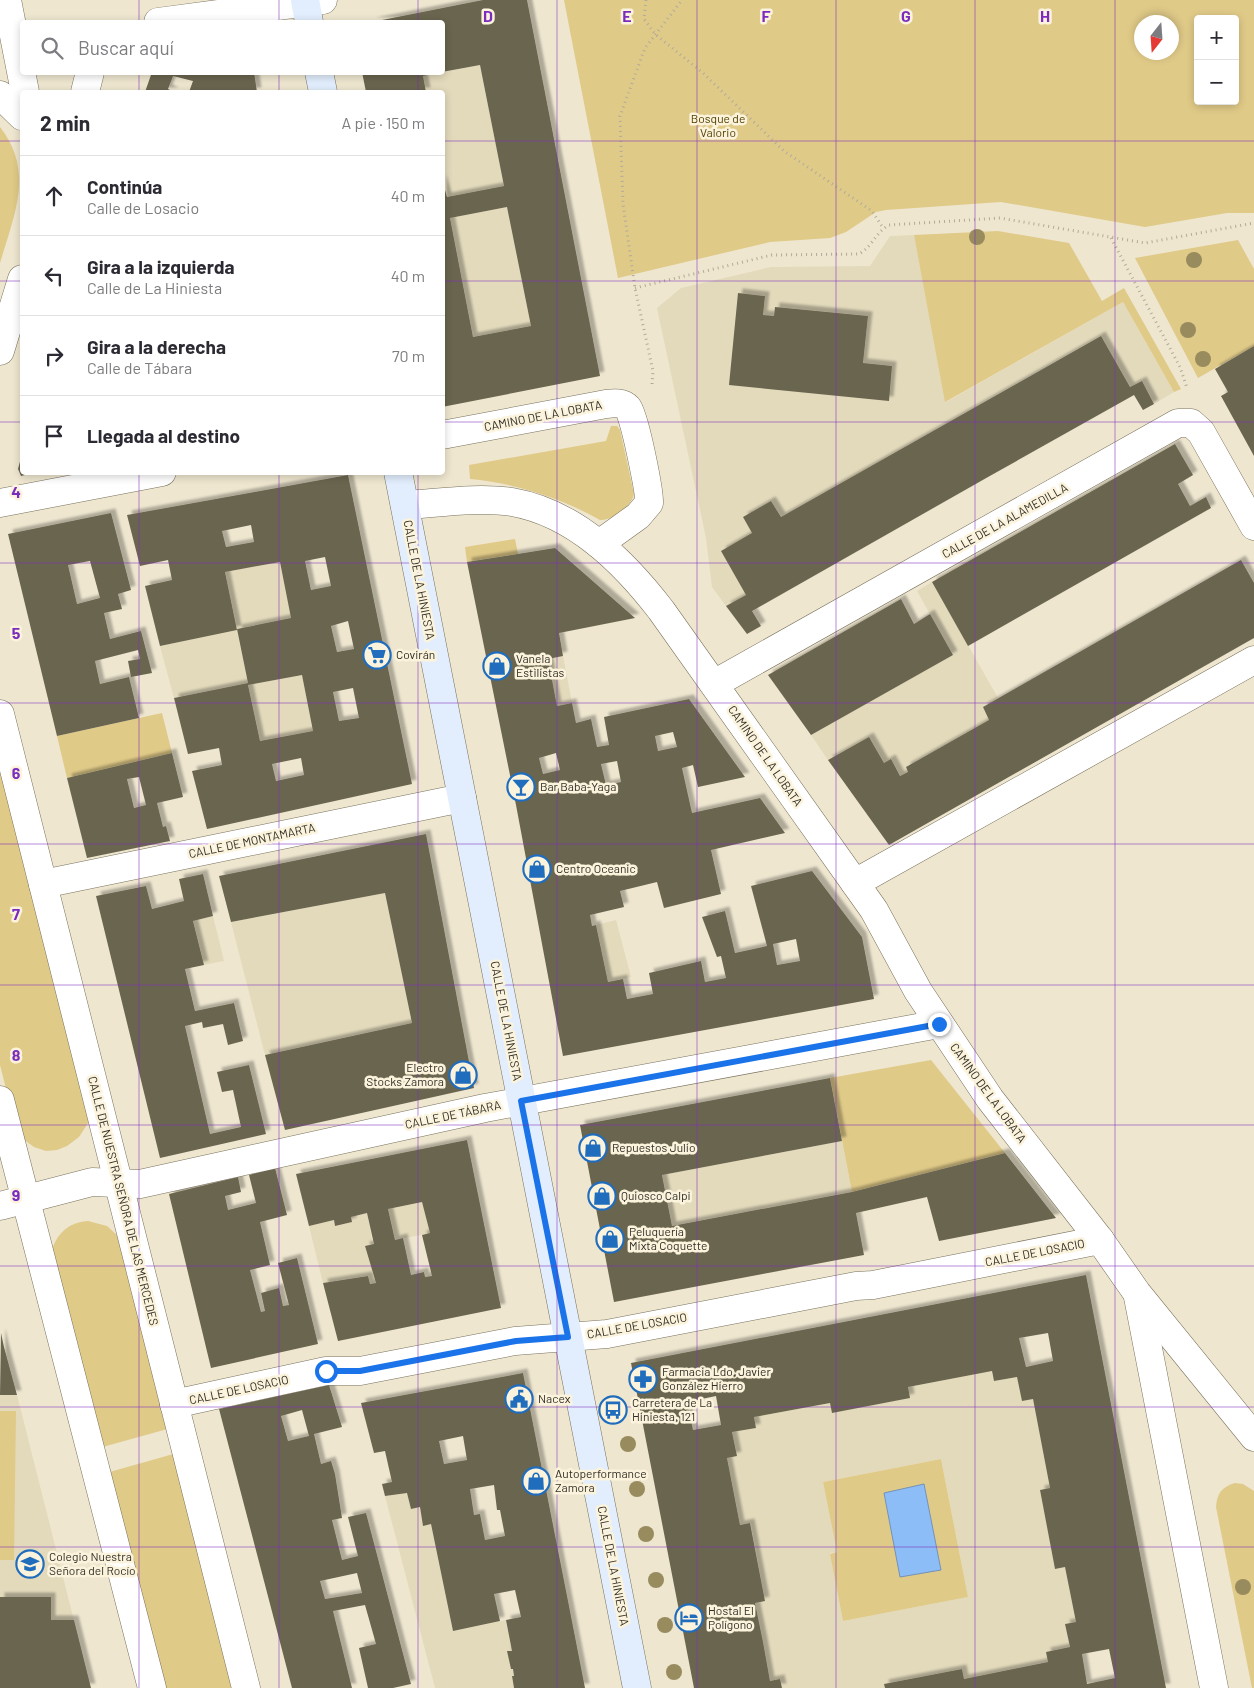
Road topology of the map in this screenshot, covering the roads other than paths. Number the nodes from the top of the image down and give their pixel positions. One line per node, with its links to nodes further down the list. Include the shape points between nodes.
1 (7, 0): 4 (street)
2 (310, 6): 3 (street)
3 (177, 20)
4 (12, 41): 5 (street)
5 (20, 72)
6 (21, 75): 9 (street)
7 (89, 75): 10 (street)
8 (320, 75): 11 (street)
9 (24, 90)
10 (86, 90)
11 (323, 90)
12 (0, 96): 13 (street)
13 (20, 114)
14 (20, 286): 15 (street)
15 (0, 351)
16 (445, 434): 22 (street, CAMINO DE LA LOBATA, via 606,404 624,405 632,413 649,503 638,516)
17 (146, 475): 19 (street)
18 (399, 475): 20 (street, CALLE DE LA HINIESTA)
19 (0, 503)
20 (405, 505): 22 (street, CAMINO DE LA LOBATA, via 481,501 513,503 554,516); 26 (street, CALLE DE LA HINIESTA)
21 (1254, 526): 24 (street, CALLE DE LA ALAMEDILLA, via 1201,432 1192,423 1178,423)
22 (599, 544): 24 (street, CAMINO DE LA LOBATA, via 650,596)
23 (1254, 660): 27 (street)
24 (714, 684): 27 (street, CAMINO DE LA LOBATA)
25 (0, 714): 28 (street, CALLE DE NUESTRA SEÑORA DE LAS MERCEDES)
26 (462, 798): 28 (street, CALLE DE MONTAMARTA); 31 (street, CALLE DE LA HINIESTA)
27 (855, 883): 29 (street, CAMINO DE LA LOBATA)
28 (43, 884): 32 (street, CALLE DE NUESTRA SEÑORA DE LAS MERCEDES)
29 (939, 1024): 31 (street, CALLE DE TÁBARA); 35 (street, CAMINO DE LA LOBATA, via 990,1099)
30 (0, 1100): 33 (street)
31 (521, 1101): 32 (street, CALLE DE TÁBARA, via 140,1184); 37 (street, CALLE DE LA HINIESTA)
32 (118, 1182): 33 (street, CALLE DE TÁBARA, via 92,1182); 38 (street, CALLE DE NUESTRA SEÑORA DE LAS MERCEDES)
33 (25, 1198): 34 (street, CALLE DE TÁBARA); 40 (street)
34 (0, 1206)
35 (1100, 1240): 36 (street, CAMINO DE LA LOBATA); 37 (street, CALLE DE LOSACIO, via 607,1334)
36 (1137, 1293): 39 (street, CAMINO DE LA LOBATA); 43 (street)
37 (568, 1337): 38 (street, CALLE DE LOSACIO, via 516,1341 360,1371 326,1371); 42 (street, CALLE DE LA HINIESTA)
38 (174, 1404): 41 (street, CALLE DE NUESTRA SEÑORA DE LAS MERCEDES)
39 (1254, 1437)
40 (152, 1688)
41 (246, 1688)
42 (637, 1688)
43 (1214, 1688)

